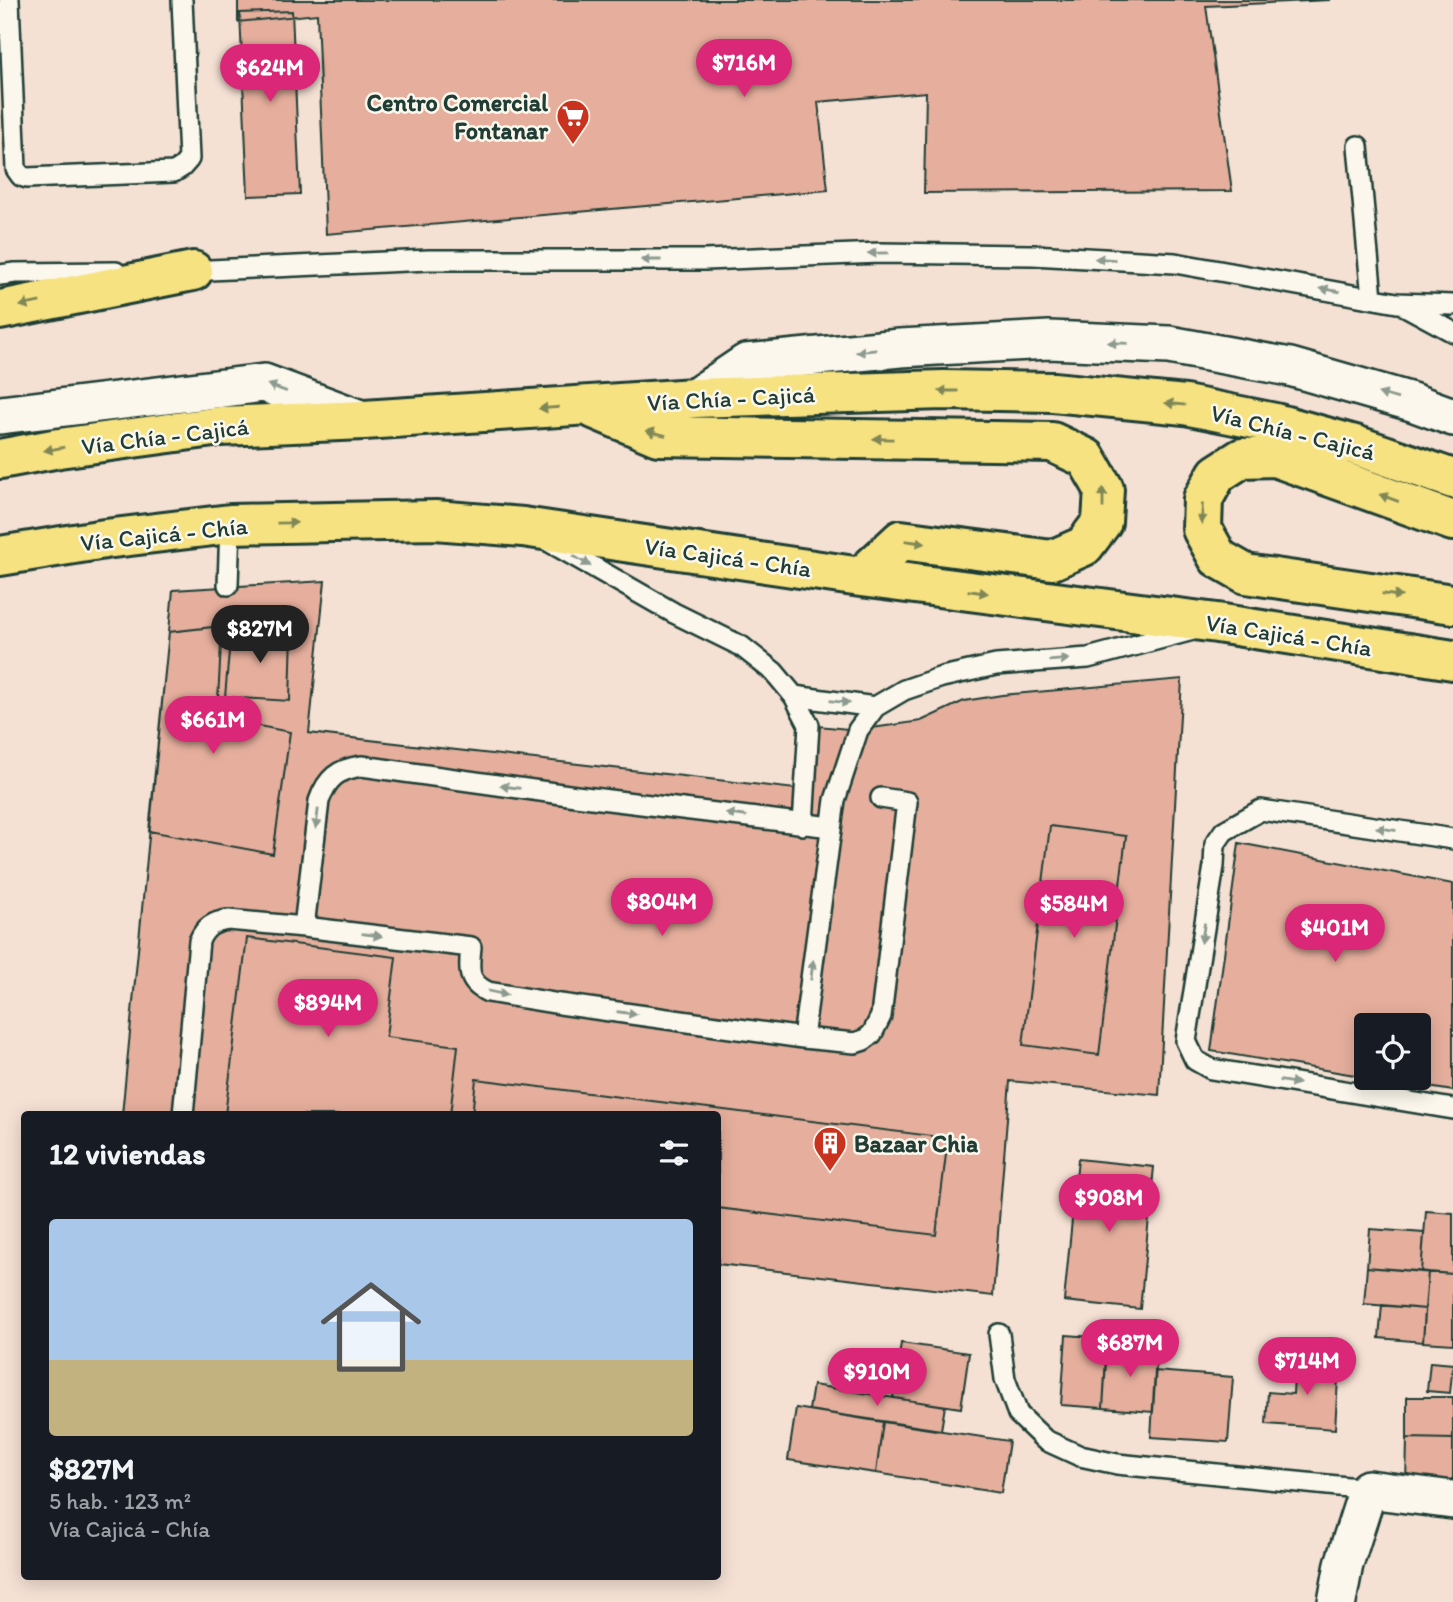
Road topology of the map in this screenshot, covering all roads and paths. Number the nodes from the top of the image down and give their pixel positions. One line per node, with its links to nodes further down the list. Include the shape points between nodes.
1 (9, 0): 2 (lane, via 16,169 27,178 174,173 189,159)
2 (182, 0)
3 (1358, 146): 6 (lane)
4 (193, 271): 5 (lane); 6 (lane, one-way to 4, via 1175,263 1033,255 429,260); 9 (highway, one-way to 9)
5 (0, 275)
6 (1372, 298): 7 (lane)
7 (1397, 303): 8 (lane); 10 (lane)
8 (1453, 305)
9 (0, 310)
10 (1453, 332)
11 (694, 398): 12 (highway, Vía Chía - Cajicá); 14 (street, one-way to 11, via 1290,367 1169,345 1049,340 746,363); 17 (highway, Vía Chía - Cajicá, one-way to 11, via 1302,430 1185,405 1053,392 957,390)
12 (587, 406): 15 (highway, Vía Chía - Cajicá, one-way to 15); 22 (highway, one-way to 12, via 901,540 1052,560 1084,546 1102,522 1104,489 1086,458 1052,442 658,436)
13 (0, 415): 15 (street, one-way to 13, via 264,383)
14 (1453, 418)
15 (364, 420): 16 (highway, Vía Chía - Cajicá, one-way to 16, via 221,426)
16 (0, 459)
17 (1453, 479)
18 (1453, 521): 24 (highway, one-way to 24, via 1275,457 1242,458 1217,474 1203,499 1202,529 1218,558 1246,574)
19 (230, 524): 20 (highway, Vía Cajicá - Chía, one-way to 20, via 435,520); 21 (highway, Vía Cajicá - Chía); 23 (lane)
20 (523, 527): 22 (highway, Vía Cajicá - Chía); 27 (lane, one-way to 27, via 741,646 774,672)
21 (0, 556)
22 (861, 577): 25 (highway, Vía Cajicá - Chía, one-way to 25)
23 (228, 585)
24 (1453, 604)
25 (1217, 623): 26 (highway, Vía Cajicá - Chía); 28 (lane, one-way to 25, via 904,690 942,677 996,665 1088,658)
26 (1453, 660)
27 (794, 696): 28 (lane, one-way to 28); 30 (lane, via 809,725)
28 (875, 707): 31 (lane, via 858,730)
29 (881, 798): 34 (lane, via 907,802 881,1016 872,1034 855,1043)
30 (803, 825): 31 (lane); 33 (lane, one-way to 33, via 350,768 330,780 319,801)
31 (831, 827): 34 (lane, one-way to 31)
32 (1453, 839): 35 (lane, one-way to 35, via 1261,810 1224,831 1215,845 1186,1041 1195,1060 1211,1069)
33 (304, 927): 34 (lane, one-way to 34, via 471,947 470,975 488,992); 36 (lane, via 228,920 203,932)
34 (803, 1038)
35 (1453, 1109)
36 (183, 1111)
37 (999, 1334): 38 (lane, via 1006,1380 1018,1414 1045,1440 1080,1457)
38 (1368, 1489): 39 (street); 40 (street)
39 (1453, 1500)
40 (1337, 1602)

